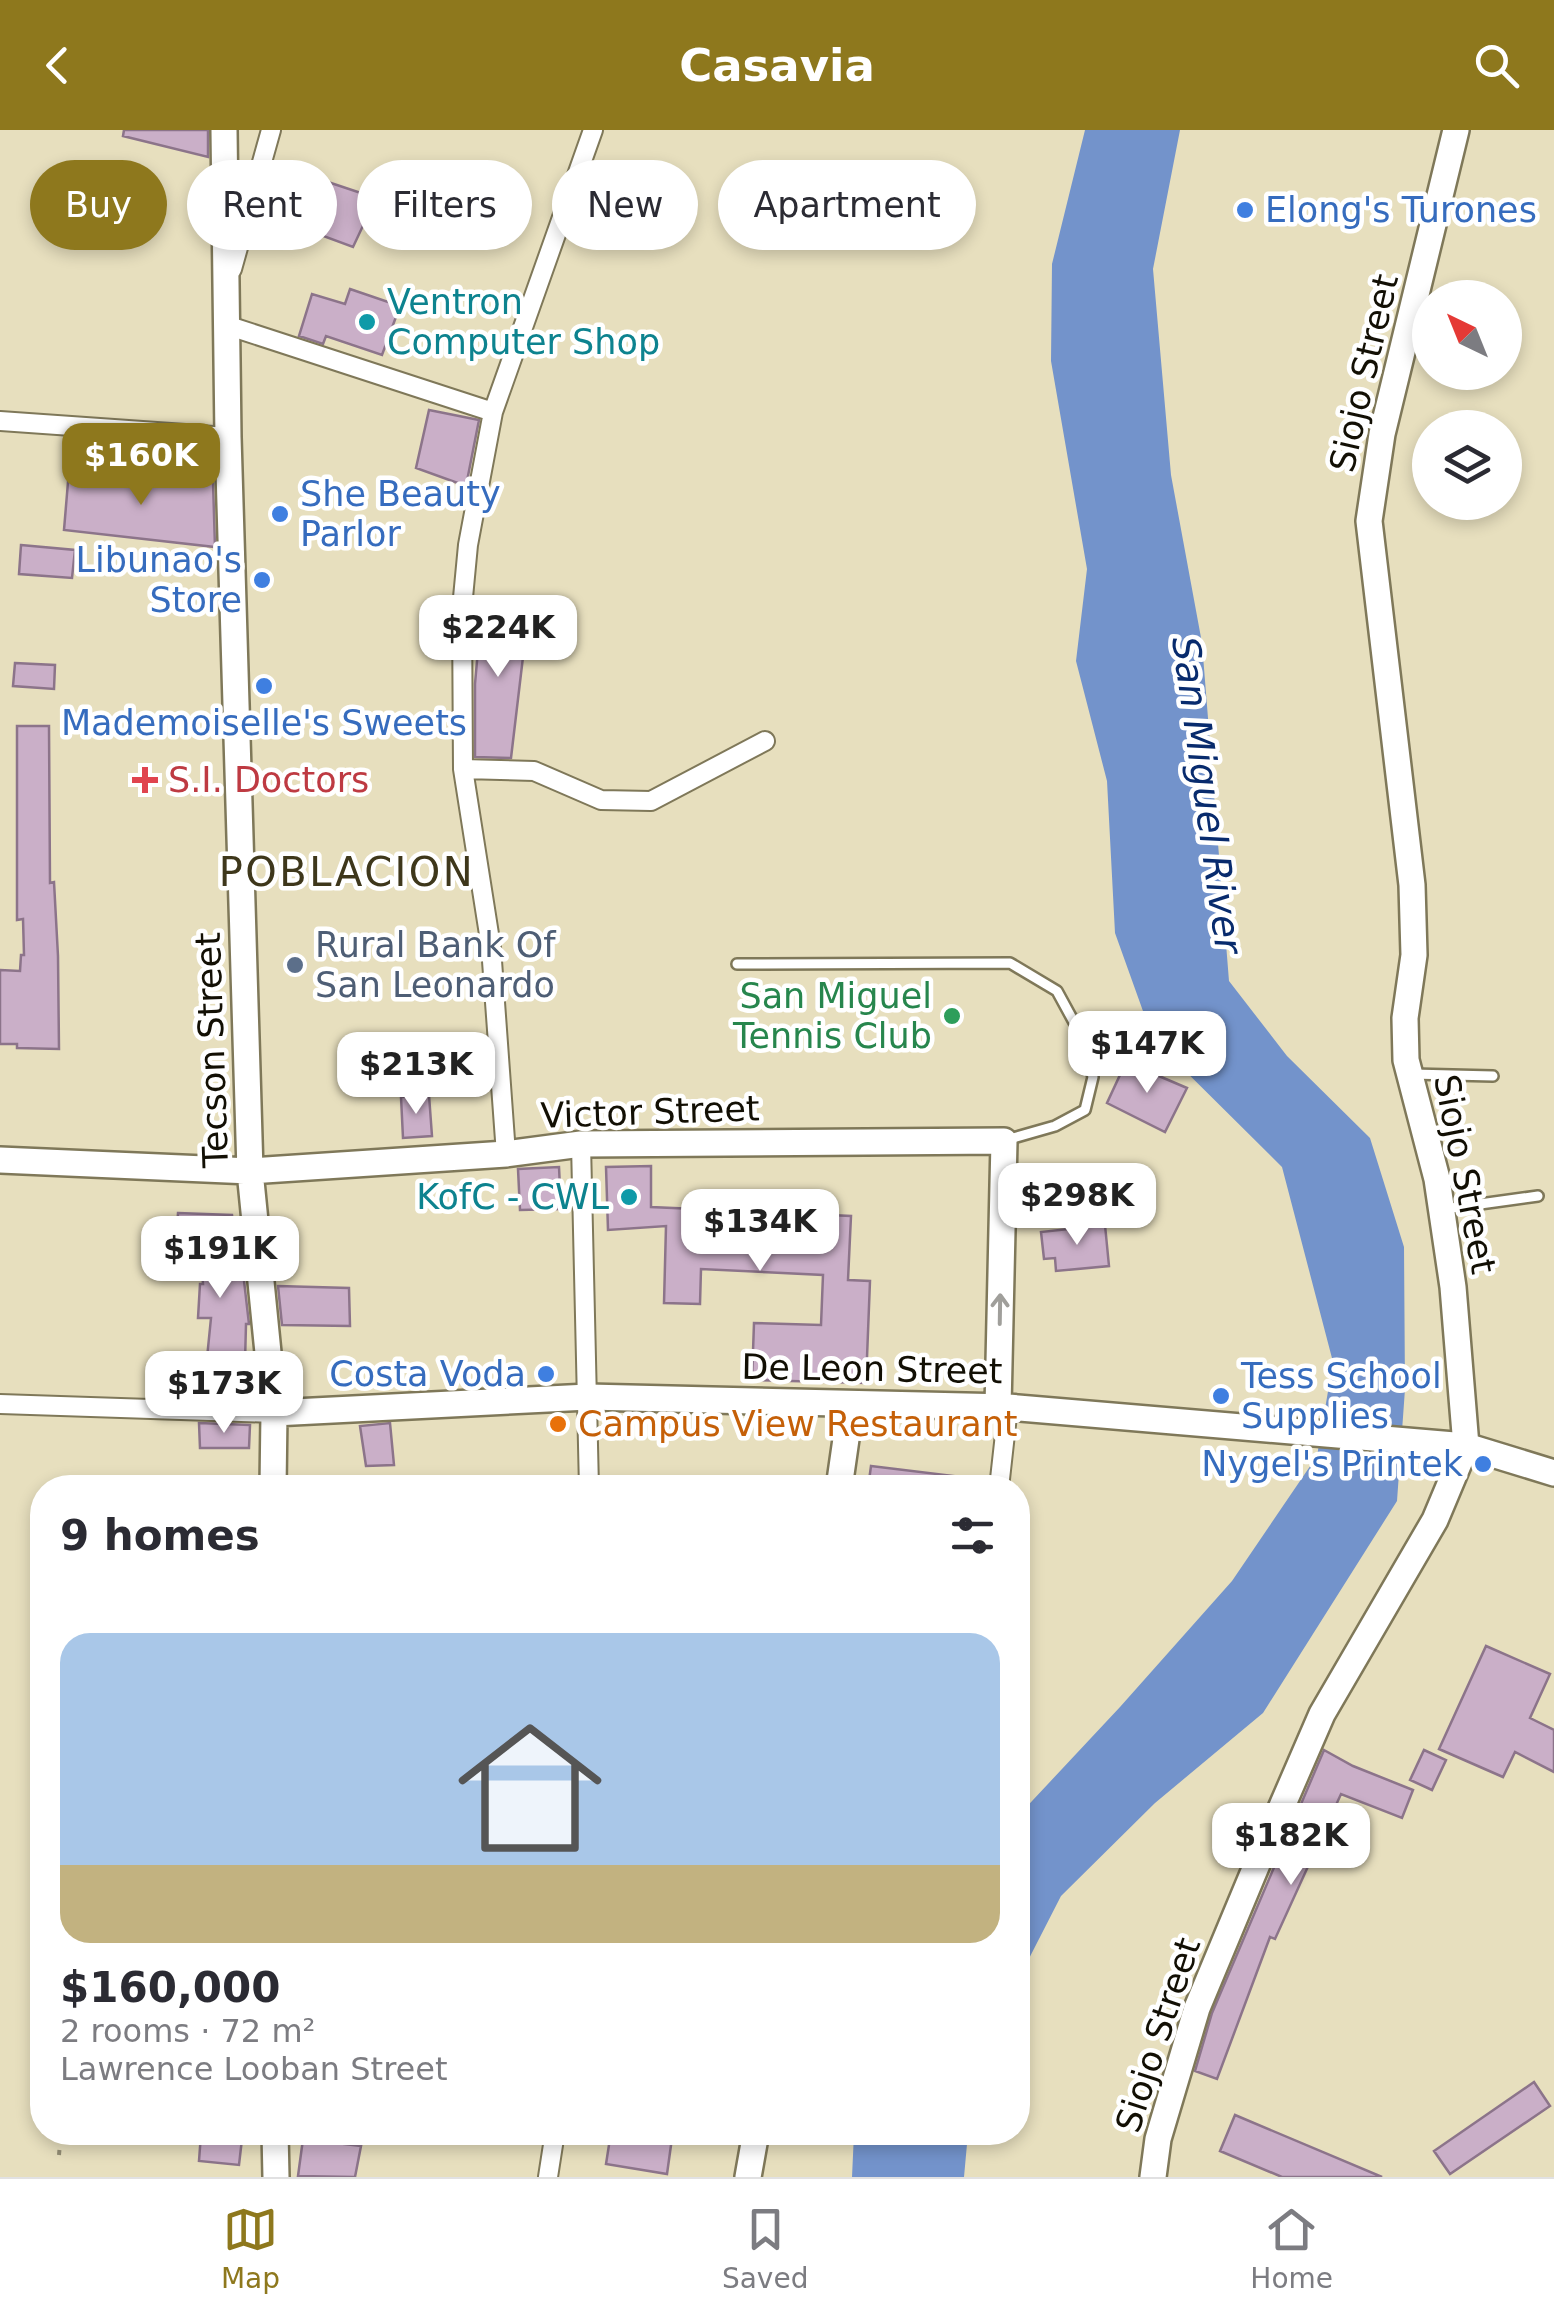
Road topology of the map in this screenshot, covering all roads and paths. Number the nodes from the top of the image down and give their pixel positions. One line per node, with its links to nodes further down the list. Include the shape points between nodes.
1 (224, 130): 5 (street, Tecson Street)
2 (271, 130): 5 (street)
3 (592, 130): 7 (street)
4 (1456, 130): 13 (street, Siojo Street, via 1382,434 1369,522 1412,885 1414,955 1404,1018)
5 (227, 286): 6 (street, Tecson Street)
6 (226, 325): 7 (street); 9 (street, Tecson Street)
7 (493, 412): 11 (street, via 465,576)
8 (0, 421): 9 (street)
9 (228, 436): 19 (street, Tecson Street)
10 (765, 742): 11 (street, via 651,800 601,800 534,772)
11 (464, 769): 17 (street, via 491,947)
12 (738, 964): 15 (lane, via 1010,963 1056,991 1081,1035 1093,1076 1084,1110)
13 (1410, 1074): 14 (lane); 21 (street, Siojo Street)
14 (1493, 1076)
15 (1004, 1140): 16 (street, Victor Street); 25 (street, one-way to 15)
16 (580, 1144): 17 (street, Victor Street); 22 (street)
17 (506, 1154): 19 (street, Victor Street)
18 (0, 1160): 19 (street, Victor Street)
19 (250, 1171): 26 (street, Tecson Street)
20 (1538, 1196): 21 (lane)
21 (1442, 1209): 27 (street, Siojo Street, via 1453,1287)
22 (588, 1396): 24 (street, De Leon Street); 26 (street, De Leon Street); 30 (street)
23 (0, 1404): 26 (street)
24 (851, 1404): 25 (street, De Leon Street); 31 (street)
25 (1003, 1407): 27 (street, De Leon Street); 32 (street)
26 (274, 1413): 29 (street, Tecson Street)
27 (1460, 1445): 28 (street, De Leon Street); 41 (street, Siojo Street, via 1435,1520 1322,1714 1197,2008)
28 (1554, 1473)
29 (273, 1475)
30 (589, 1475)
31 (842, 1475)
32 (1000, 1475)
33 (59, 2145): 37 (path)
34 (275, 2145): 38 (street)
35 (554, 2145): 39 (street)
36 (754, 2145): 40 (street)
37 (58, 2155)
38 (276, 2177)
39 (548, 2177)
40 (748, 2177)
41 (1153, 2177)

